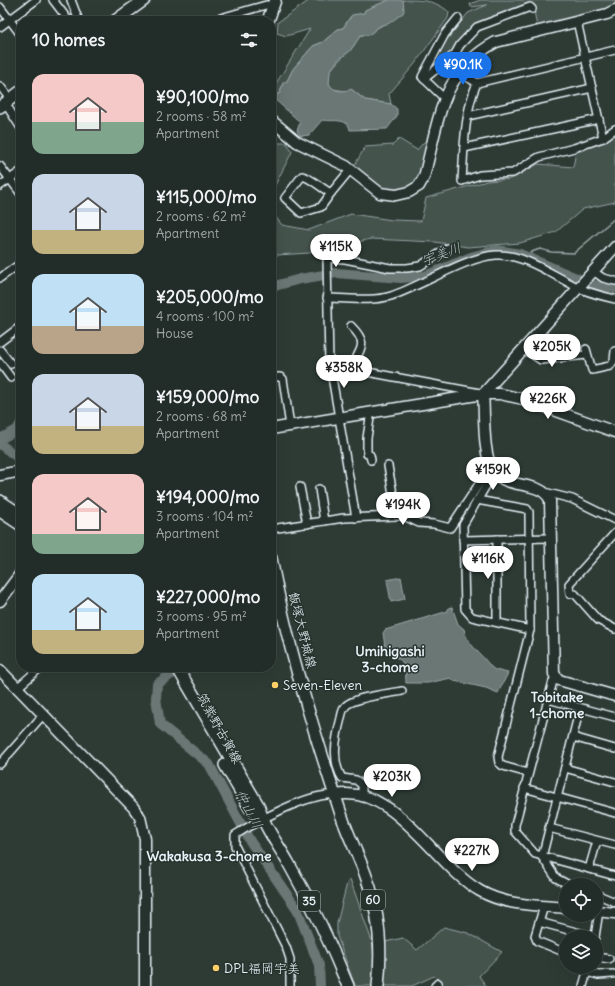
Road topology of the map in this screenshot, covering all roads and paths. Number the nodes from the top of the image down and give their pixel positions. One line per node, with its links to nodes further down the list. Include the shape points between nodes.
1 (36, 0): 15 (street)
2 (53, 0): 9 (street)
3 (71, 0): 10 (street)
4 (144, 0): 11 (main road)
5 (274, 3): 12 (street); 13 (main road)
6 (0, 8): 15 (street)
7 (532, 9): 22 (street, via 477,27 455,54)
8 (615, 10): 16 (street)
9 (65, 16)
10 (77, 16)
11 (122, 16)
12 (228, 16)
13 (270, 16)
14 (458, 18): 22 (street, via 440,43 422,77)
15 (10, 20): 17 (street); 18 (street)
16 (577, 21): 20 (street); 21 (street, via 496,42 480,51)
17 (0, 27)
18 (16, 28)
19 (615, 50): 20 (street)
20 (584, 58): 23 (street); 25 (street)
21 (459, 72): 23 (street); 27 (street)
22 (424, 79): 27 (street)
23 (477, 83): 29 (street)
24 (0, 86): 28 (street)
25 (592, 88): 29 (street); 31 (street)
26 (16, 95): 28 (main road)
27 (444, 98): 37 (street, via 424,177 418,186 409,192 396,195 380,193)
28 (5, 103): 30 (street)
29 (468, 116): 35 (street)
30 (16, 120)
31 (599, 120): 34 (street); 35 (street)
32 (276, 124): 37 (street, via 297,142)
33 (615, 129): 34 (street)
34 (603, 138): 35 (street, via 539,157 513,173 480,175 462,181)
35 (464, 148)
36 (0, 166): 39 (street)
37 (350, 170): 42 (street)
38 (16, 175): 39 (street)
39 (10, 179): 40 (street); 41 (street)
40 (0, 186)
41 (16, 187)
42 (331, 193): 42 (street, via 320,188 308,177 302,176 285,198 301,214 321,207)
43 (615, 247): 46 (street)
44 (448, 248): 50 (street, via 420,266 407,268 390,268 326,258)
45 (16, 267): 47 (street)
46 (592, 272): 48 (street); 49 (street)
47 (0, 278)
48 (615, 281)
49 (579, 287): 50 (street, via 513,257 496,255 474,260 392,295 361,299); 51 (street); 55 (street)
50 (327, 298): 60 (street)
51 (615, 299)
52 (351, 326): 61 (street, via 361,342)
53 (16, 330): 54 (street)
54 (0, 342)
55 (524, 349): 57 (street, via 541,360 587,352 592,370 610,366); 64 (street)
56 (0, 350): 59 (street)
57 (615, 352)
58 (0, 364): 63 (street)
59 (11, 364)
60 (330, 365): 61 (street); 66 (street)
61 (353, 369): 64 (street)
62 (276, 377): 67 (street, via 283,379)
63 (11, 378)
64 (484, 394): 65 (street); 69 (street, via 500,394 523,399); 72 (street, via 488,458)
65 (370, 412): 66 (street); 70 (street, via 367,454)
66 (339, 417): 67 (street); 83 (street)
67 (290, 426): 68 (street)
68 (276, 428)
69 (615, 432)
70 (371, 460)
71 (388, 466): 82 (street)
72 (493, 470): 77 (street, via 508,482); 78 (street); 82 (street, via 479,484 450,528)
73 (16, 472): 74 (street)
74 (0, 475)
75 (300, 487): 87 (street)
76 (318, 489): 85 (street)
77 (544, 492): 84 (street, via 572,499); 91 (street, via 550,500)
78 (477, 500): 90 (street, via 527,509); 93 (street, via 463,525)
79 (0, 501): 81 (main road)
80 (0, 511): 86 (main road)
81 (16, 512)
82 (397, 516): 83 (street)
83 (356, 518): 85 (street)
84 (615, 520)
85 (324, 521): 87 (street)
86 (16, 522)
87 (307, 524): 88 (street)
88 (276, 528)
89 (615, 533): 98 (street, via 569,584 570,594 575,594 598,620)
90 (529, 538): 91 (street); 92 (street); 99 (street)
91 (551, 538): 104 (street, via 552,666)
92 (497, 539): 93 (street); 97 (street)
93 (463, 540): 97 (street, via 465,609 472,617)
94 (276, 578): 120 (main road, 飯塚大野城線 / 60, via 310,716)
95 (16, 580): 96 (street)
96 (0, 601)
97 (497, 622): 99 (street)
98 (615, 629)
99 (530, 630): 117 (street, via 498,757 499,763 504,766)
100 (0, 670): 106 (street)
101 (35, 672): 106 (street)
102 (174, 672): 105 (main road, 筑紫野古賀線 / 35)
103 (179, 672): 105 (main road, 筑紫野古賀線 / 35)
104 (555, 677): 108 (street); 109 (street)
105 (181, 680): 124 (main road, 筑紫野古賀線 / 35, via 250,808)
106 (17, 688): 111 (street)
107 (402, 692): 121 (street, via 351,703 343,709 336,737 338,771 342,778 356,780 362,785)
108 (615, 696)
109 (548, 699): 110 (street); 117 (street)
110 (580, 708): 112 (street); 113 (street)
111 (43, 715): 115 (street); 146 (street, via 140,817 145,839)
112 (615, 717)
113 (573, 737): 114 (street); 116 (street)
114 (615, 749)
115 (0, 767)
116 (565, 768): 118 (street); 122 (street)
117 (528, 773): 119 (street)
118 (615, 782)
119 (524, 788): 122 (street); 128 (street, via 515,830 535,854)
120 (336, 795): 121 (street); 124 (street, via 311,797); 149 (main road, 飯塚大野城線 / 60, via 377,912 380,942)
121 (362, 795): 134 (street, via 389,809 473,887 499,900)
122 (557, 797): 123 (street); 125 (street)
123 (615, 813)
124 (262, 820): 147 (street, via 235,835 236,846 286,947 290,959); 148 (main road, 筑紫野古賀線 / 35, via 289,863 333,948)
125 (549, 828): 126 (street); 128 (street)
126 (597, 841): 127 (street); 129 (street)
127 (615, 846)
128 (542, 857): 129 (street); 131 (street)
129 (589, 870): 130 (street)
130 (615, 876)
131 (559, 880)
132 (603, 897): 133 (street)
133 (615, 902)
134 (544, 906): 135 (street); 138 (street)
135 (559, 907)
136 (603, 912): 137 (street)
137 (615, 913)
138 (540, 922): 139 (street); 140 (street, via 534,936 537,941)
139 (569, 930)
140 (559, 950)
141 (603, 958): 142 (street)
142 (609, 959)
143 (584, 974): 150 (street)
144 (595, 974): 145 (street)
145 (613, 974)
146 (145, 986)
147 (290, 986)
148 (348, 986)
149 (378, 986)
150 (583, 986)

